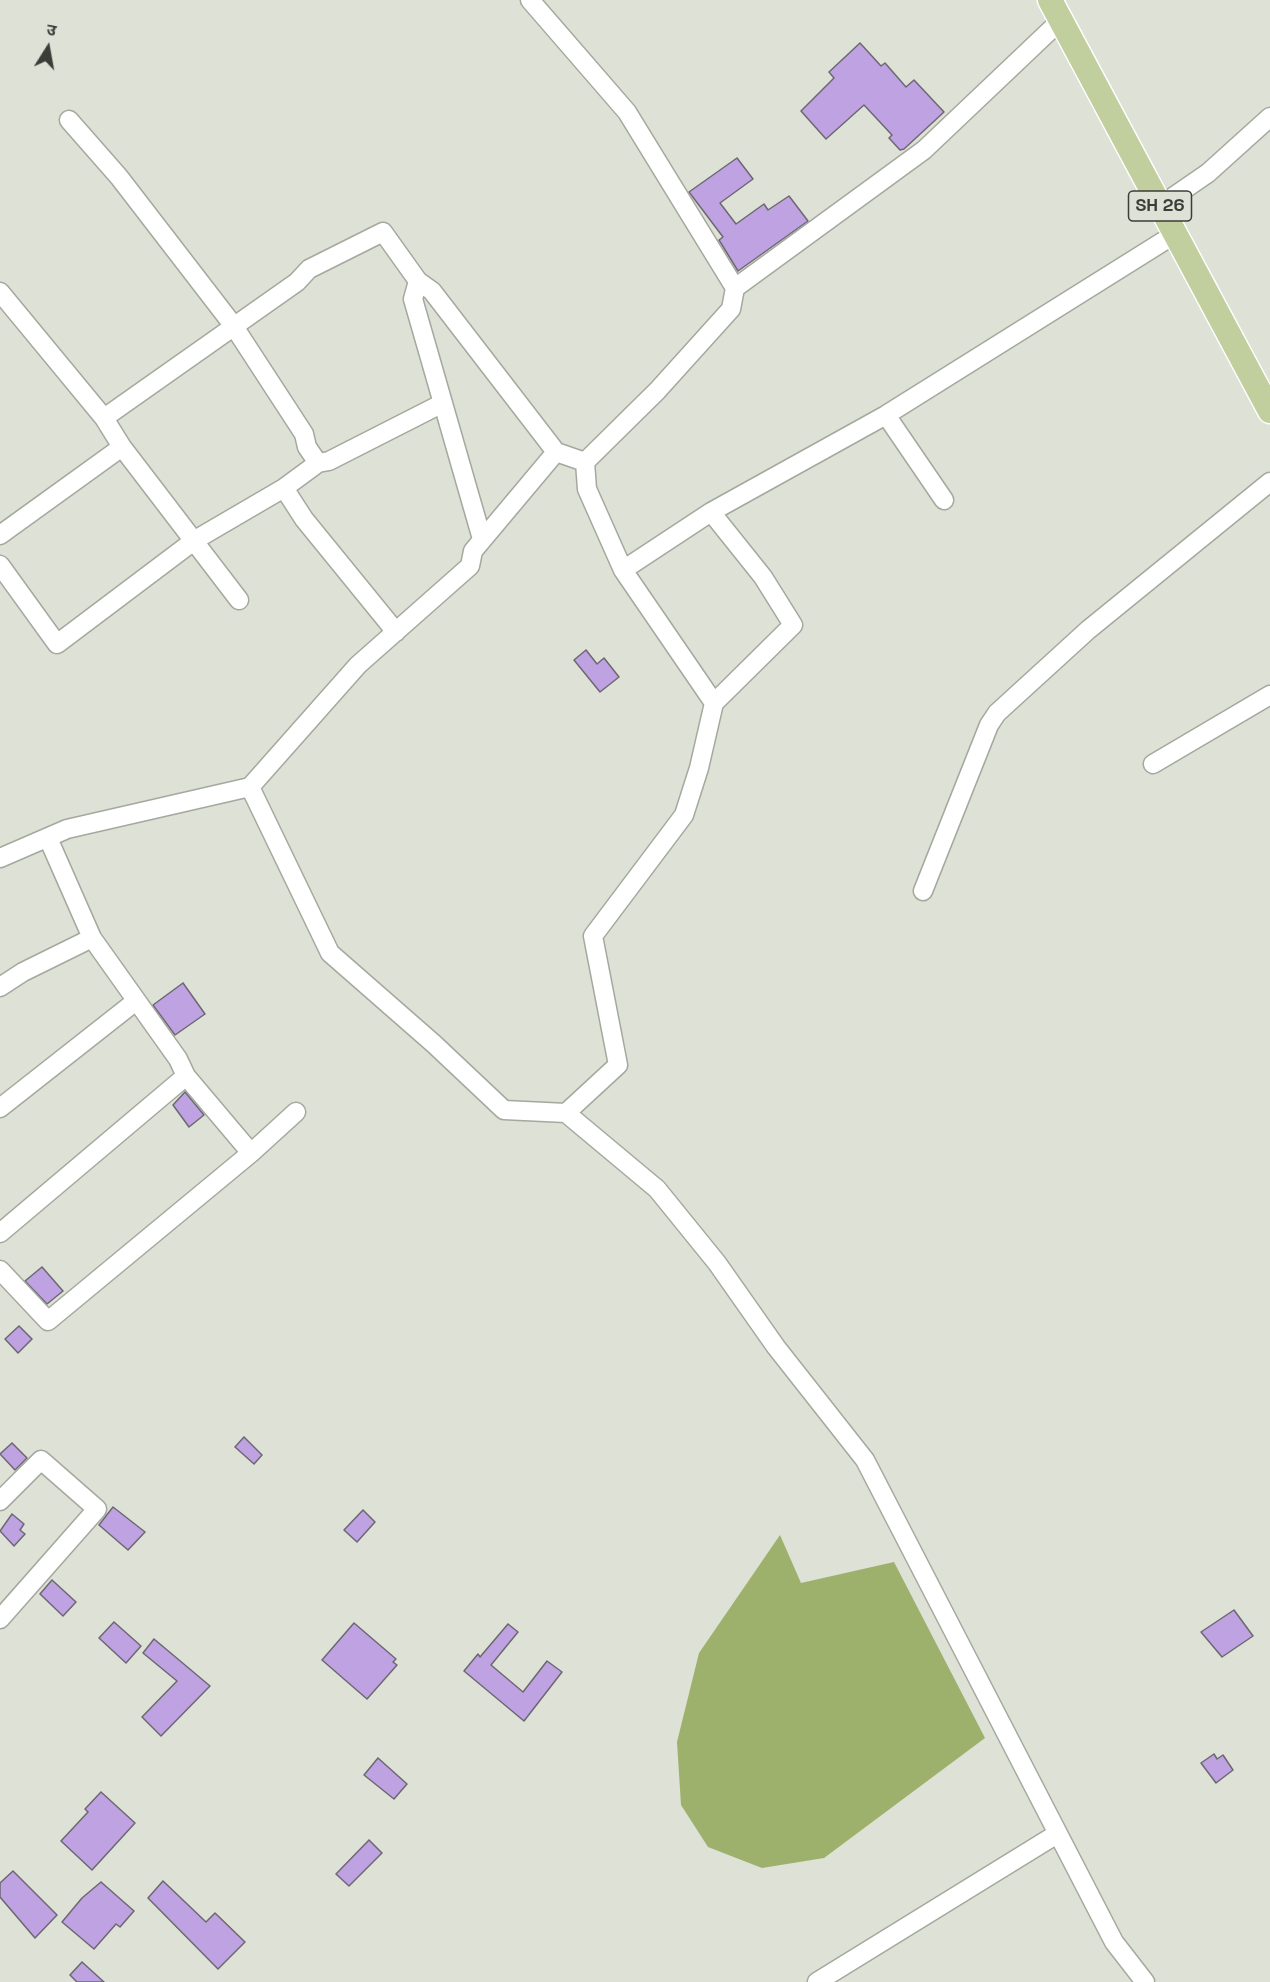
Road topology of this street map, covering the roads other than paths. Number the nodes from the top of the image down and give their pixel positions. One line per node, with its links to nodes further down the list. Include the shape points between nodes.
1 (530, 0): 8 (street, via 627,112)
2 (1055, 10): 5 (main road, SH 26); 8 (street, via 924,150)
3 (1270, 117): 5 (street, via 1208,173)
4 (69, 120): 10 (street, via 119,177)
5 (1160, 206): 6 (main road, SH 26)
6 (1175, 234): 12 (main road, SH 26); 13 (street)
7 (418, 281): 10 (street, via 382,232 309,269 297,282); 11 (street, via 413,299); 16 (street, via 432,291)
8 (735, 288): 17 (street, via 731,309 657,391)
9 (0, 292): 14 (street)
10 (233, 325): 14 (street); 18 (street, via 304,434)
11 (443, 403): 18 (street); 24 (street)
12 (1270, 411)
13 (886, 415): 21 (street); 22 (street)
14 (104, 418): 15 (street)
15 (122, 447): 23 (street); 25 (street)
16 (556, 452): 17 (street); 24 (street)
17 (585, 462): 27 (street, via 587,489)
18 (318, 463): 20 (street)
19 (1270, 482): 36 (street, via 1088,630 993,719)
20 (284, 489): 25 (street); 29 (street)
21 (944, 500)
22 (711, 512): 27 (street); 31 (street, via 763,577 793,625)
23 (0, 535)
24 (482, 539): 29 (street, via 472,551 470,566)
25 (195, 540): 26 (street, via 57,644); 28 (street)
26 (0, 565)
27 (623, 570): 31 (street)
28 (239, 600)
29 (396, 632): 33 (street, via 358,665)
30 (1270, 695): 32 (street)
31 (714, 703): 43 (street, via 684,815 593,936 618,1065)
32 (1153, 764)
33 (250, 787): 34 (street, via 67,829); 43 (street, via 330,953 504,1110)
34 (48, 838): 35 (street); 37 (street)
35 (1, 857)
36 (923, 891)
37 (92, 938): 38 (street); 39 (street)
38 (0, 987)
39 (136, 1001): 40 (street); 41 (street)
40 (186, 1076): 44 (street); 45 (street)
41 (0, 1108)
42 (296, 1112): 44 (street)
43 (566, 1113): 49 (street, via 657,1189 865,1460)
44 (251, 1153): 46 (street, via 48,1321)
45 (0, 1233)
46 (0, 1270)
47 (0, 1501): 48 (street, via 41,1460 97,1509)
48 (3, 1610)
49 (1057, 1834): 50 (street); 51 (street, via 1114,1942)
50 (817, 1982)
51 (1145, 1982)

